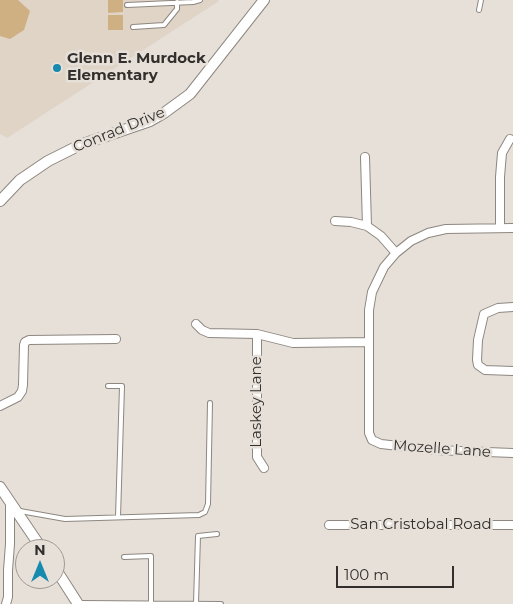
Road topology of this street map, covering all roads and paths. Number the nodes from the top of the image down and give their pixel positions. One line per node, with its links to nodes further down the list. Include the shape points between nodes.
1 (200, 0): 4 (lane)
2 (264, 0): 10 (street, Conrad Drive, via 190,94 150,121 80,145 48,161 20,180)
3 (480, 0): 6 (lane)
4 (177, 2): 5 (lane); 7 (lane, via 177,10 164,25)
5 (127, 5)
6 (479, 10)
7 (133, 27)
8 (510, 139): 13 (street, via 502,153)
9 (365, 157): 12 (street)
10 (0, 201)
11 (335, 221): 12 (street)
12 (367, 226): 15 (street)
13 (500, 228): 14 (street); 15 (street, via 437,230 419,237)
14 (513, 228)
15 (396, 253): 20 (street, via 384,267 372,292)
16 (513, 307): 21 (street, via 498,308 484,314 477,360 485,370)
17 (196, 324): 18 (street, via 208,333)
18 (257, 334): 20 (street, via 293,343); 26 (street, Laskey Lane, via 257,457)
19 (116, 339): 24 (street, via 25,342 22,391 18,397)
20 (369, 342): 25 (street, Mozelle Lane, via 369,433 372,440 381,444 435,450)
21 (513, 371)
22 (108, 386): 28 (lane, via 122,386)
23 (210, 403): 28 (lane, via 208,504 205,512 199,515)
24 (0, 406)
25 (513, 452)
26 (264, 468)
27 (6, 498): 28 (lane, via 65,519); 32 (street); 37 (street, via 10,544)
28 (118, 517)
29 (329, 525): 30 (street, San Cristobal Road)
30 (513, 525)
31 (217, 534): 36 (lane, via 198,536)
32 (35, 539)
33 (124, 557): 35 (lane, via 151,556)
34 (65, 584): 38 (street)
35 (151, 603): 36 (lane); 38 (lane)
36 (196, 603): 39 (lane)
37 (6, 604)
38 (78, 604)
39 (221, 604)

